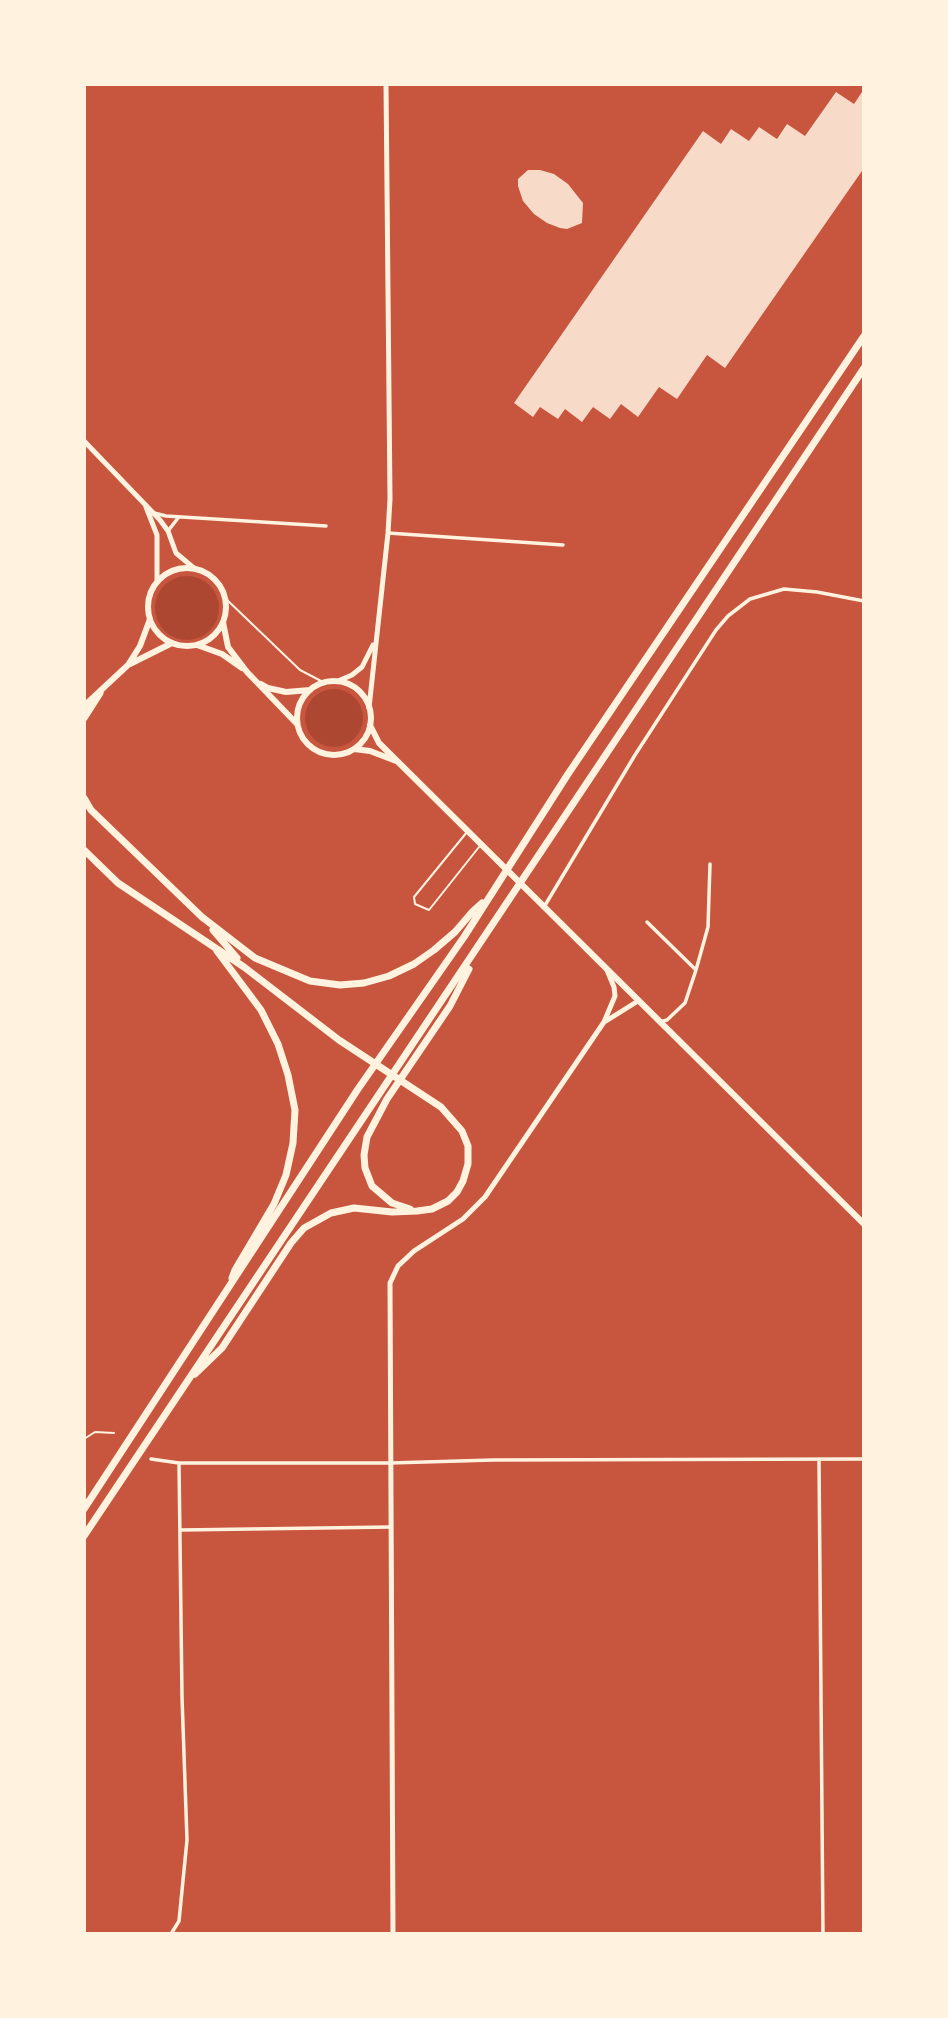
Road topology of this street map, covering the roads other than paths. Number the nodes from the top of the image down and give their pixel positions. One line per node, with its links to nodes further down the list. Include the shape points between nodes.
1 (386, 84): 10 (street)
2 (864, 336): 41 (highway)
3 (864, 368): 52 (highway)
4 (84, 441): 5 (street)
5 (145, 505): 6 (street); 13 (street, via 157,535)
6 (154, 513): 7 (street); 9 (street)
7 (180, 517): 8 (street); 9 (street)
8 (326, 526)
9 (168, 531): 12 (street, via 176,553)
10 (388, 533): 11 (street); 18 (street)
11 (563, 545)
12 (195, 569): 13 (main road, via 174,570); 14 (main road, via 208,574)
13 (157, 582): 16 (main road, via 150,593)
14 (224, 597): 17 (main road); 25 (lane, via 300,670)
15 (864, 601): 42 (street, via 784,589 750,599 727,616 635,755)
16 (150, 619): 19 (main road); 21 (main road)
17 (223, 620): 20 (main road, via 209,639); 22 (main road, via 228,647)
18 (376, 635): 24 (street, via 362,667); 29 (street)
19 (172, 643): 20 (main road); 21 (main road)
20 (198, 645): 22 (main road, via 222,654)
21 (128, 665): 27 (main road)
22 (247, 672): 23 (main road)
23 (254, 679): 26 (main road, via 277,691); 32 (main road)
24 (338, 681): 25 (main road); 29 (main road, via 358,690)
25 (323, 682): 26 (main road)
26 (310, 690): 32 (main road, via 299,706)
27 (100, 693): 28 (main road); 30 (highway)
28 (84, 706)
29 (369, 708): 31 (main road)
30 (84, 718)
31 (370, 724): 33 (main road); 34 (main road, via 379,743)
32 (298, 725): 33 (main road, via 307,743 324,754)
33 (354, 749): 34 (main road)
34 (398, 762): 37 (main road)
35 (84, 798): 36 (highway)
36 (88, 808): 43 (highway)
37 (468, 831): 38 (main road); 38 (lane, via 414,897 415,904 429,910)
38 (481, 845): 42 (main road)
39 (84, 850): 45 (highway, via 118,883)
40 (710, 864): 48 (street, via 708,927)
41 (488, 898): 43 (highway, via 414,964 389,976 340,985 310,981 255,958); 55 (highway)
42 (544, 907): 47 (main road)
43 (202, 917): 46 (highway)
44 (647, 922): 48 (street)
45 (213, 946): 46 (highway); 55 (highway, via 261,1010 281,1055 295,1110 286,1175)
46 (244, 967): 53 (highway, via 339,1040 453,1118 468,1146 463,1181 448,1201)
47 (607, 970): 49 (main road); 50 (street, via 615,996)
48 (696, 970): 51 (street, via 685,1003)
49 (638, 1000): 50 (street); 51 (main road)
50 (604, 1022): 63 (street, via 485,1196 463,1219 398,1266 390,1283)
51 (660, 1022): 54 (main road)
52 (413, 1051): 53 (highway, via 367,1137 365,1168 381,1194); 56 (highway)
53 (417, 1211): 56 (highway, via 354,1208 331,1213 304,1228 222,1348)
54 (864, 1224)
55 (229, 1289): 64 (highway)
56 (185, 1384): 67 (highway)
57 (114, 1433): 58 (lane, via 94,1432)
58 (84, 1439)
59 (151, 1459): 62 (street)
60 (819, 1459): 61 (street); 63 (street); 70 (street)
61 (864, 1459)
62 (178, 1463): 63 (street); 66 (street)
63 (390, 1463): 65 (street)
64 (84, 1509)
65 (391, 1527): 66 (street); 69 (street)
66 (181, 1530): 68 (street, via 187,1840 179,1921)
67 (84, 1536)
68 (171, 1934)
69 (393, 1934)
70 (823, 1934)

